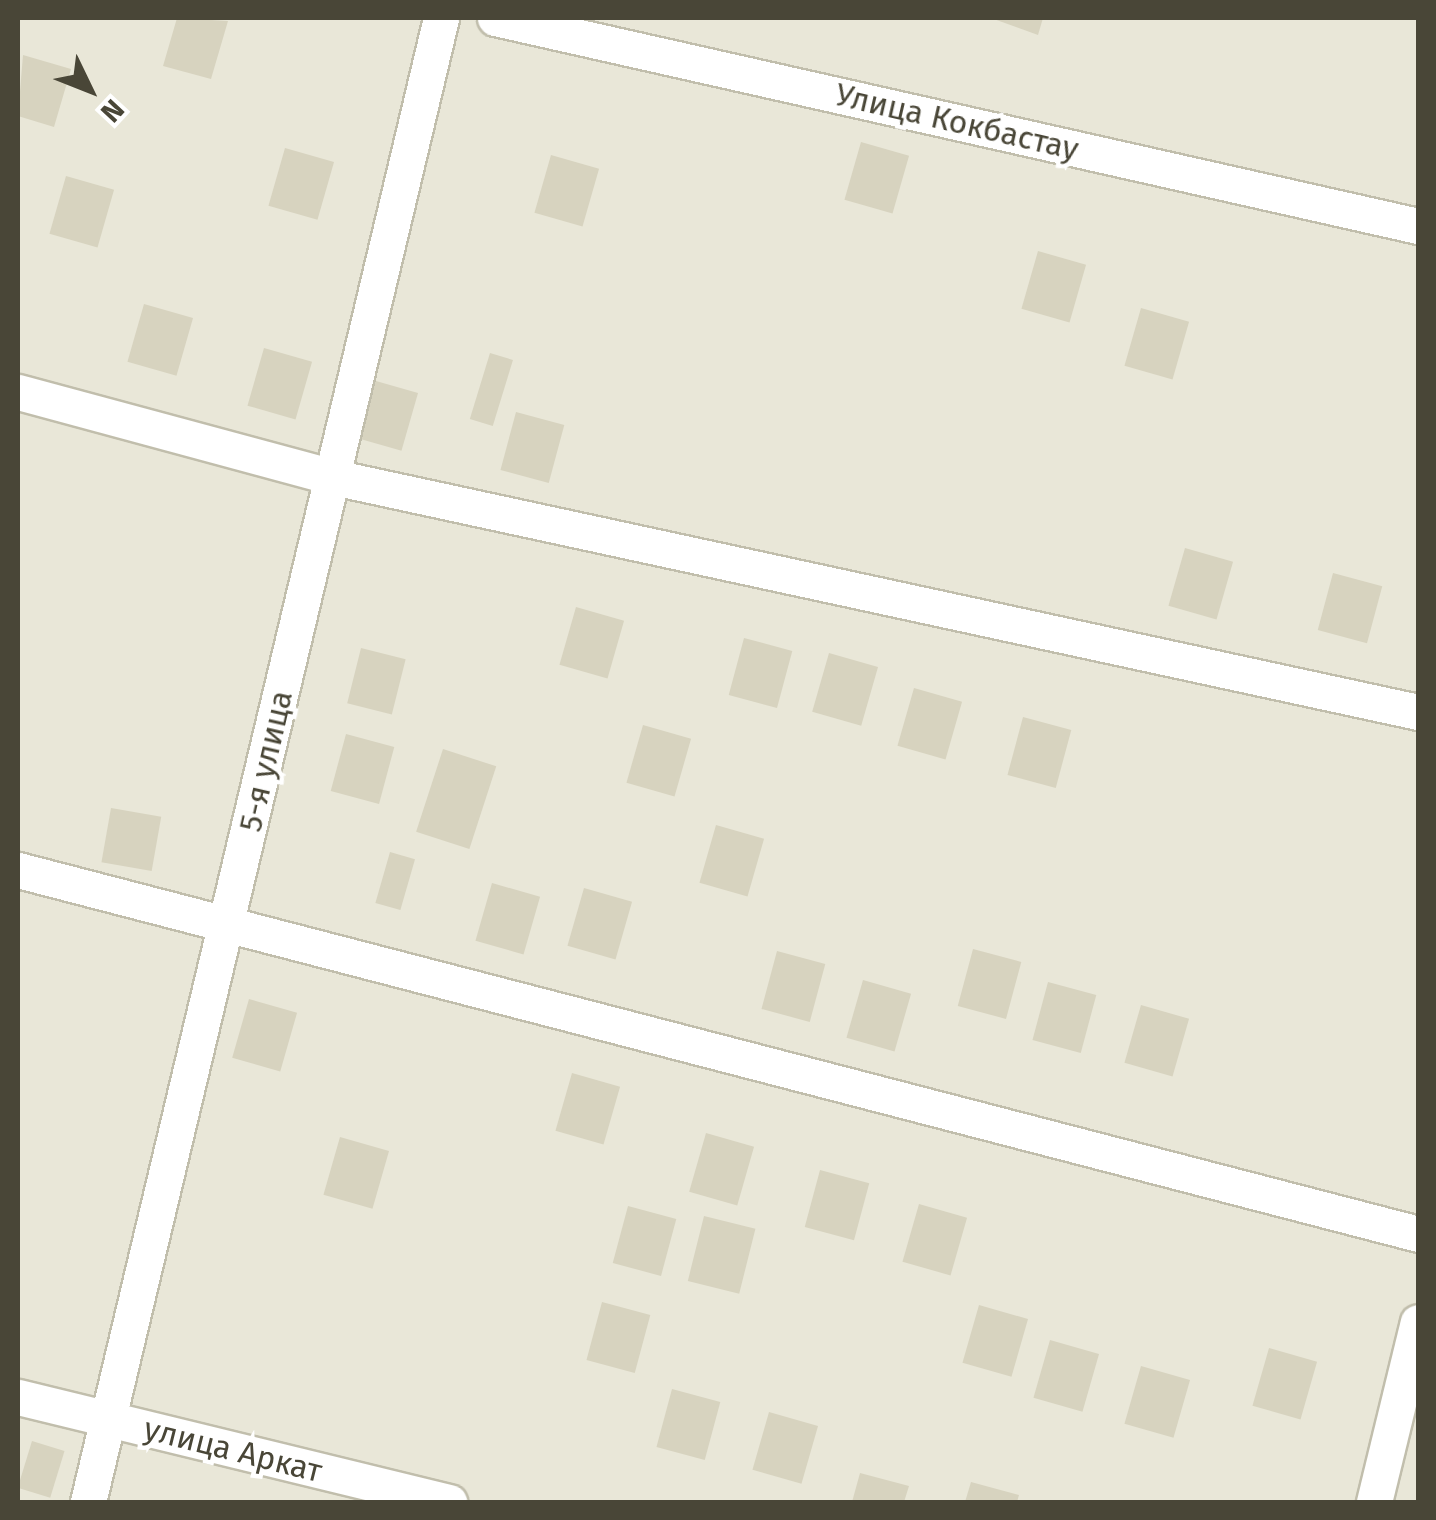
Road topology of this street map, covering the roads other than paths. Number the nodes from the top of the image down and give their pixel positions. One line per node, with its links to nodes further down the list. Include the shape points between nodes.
1 (441, 18): 5 (street, 5-я улица)
2 (496, 18): 3 (street, Улица Кокбастау)
3 (1418, 226)
4 (18, 392): 5 (street)
5 (333, 477): 6 (street); 8 (street, 5-я улица)
6 (1418, 712)
7 (18, 870): 8 (street)
8 (230, 919): 9 (street); 12 (street, 5-я улица)
9 (1418, 1234)
10 (1418, 1322): 15 (street)
11 (18, 1397): 12 (street, улица Аркат)
12 (112, 1420): 13 (street, 5-я улица); 14 (street, улица Аркат)
13 (88, 1502)
14 (449, 1502)
15 (1374, 1502)

